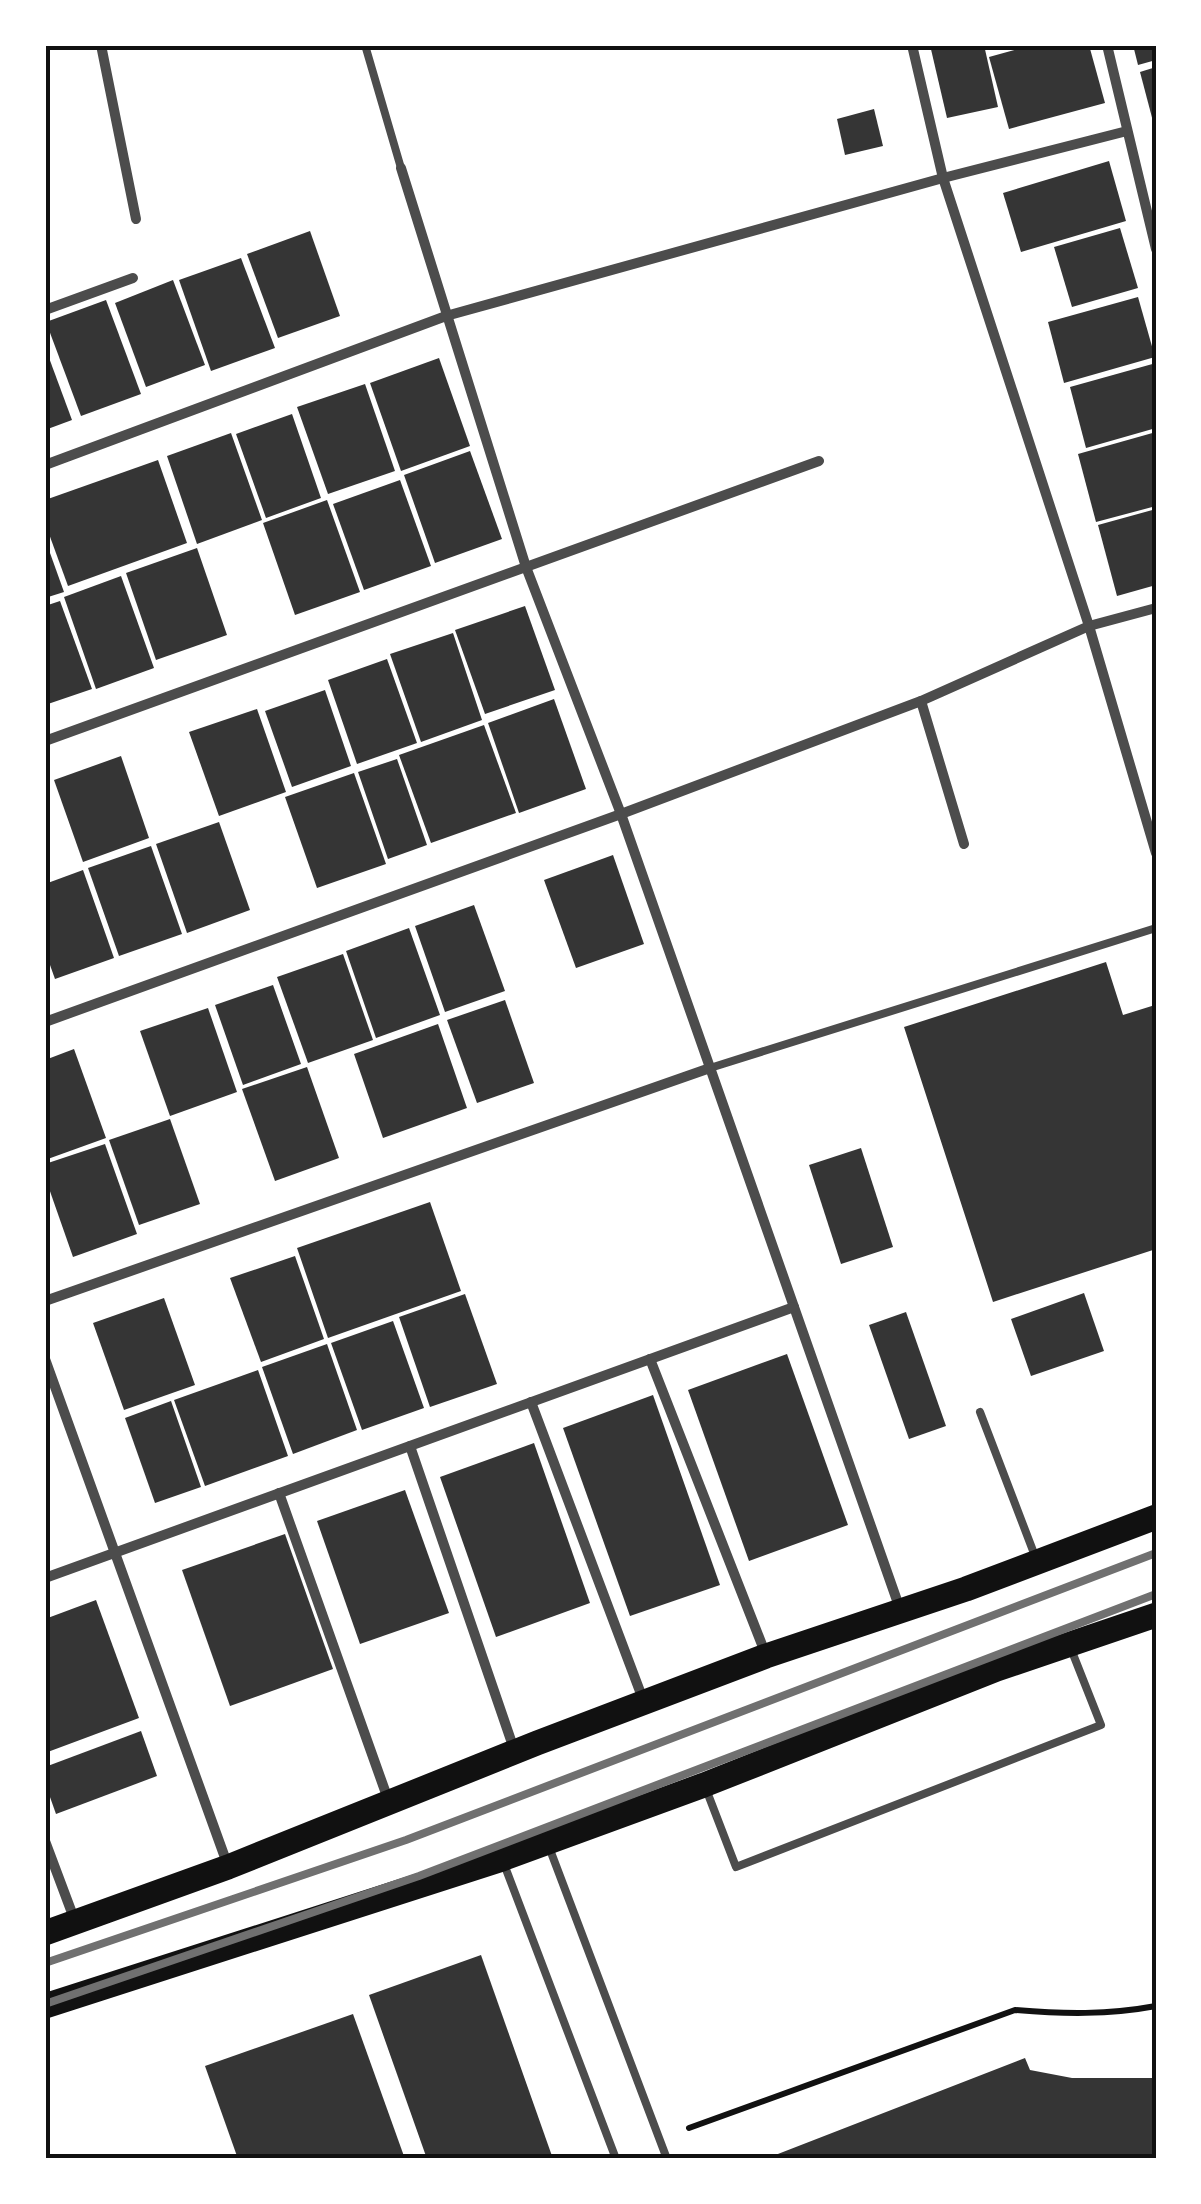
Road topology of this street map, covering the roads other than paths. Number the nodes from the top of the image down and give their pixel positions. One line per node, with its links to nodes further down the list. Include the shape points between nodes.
1 (101, 45): 8 (street)
2 (365, 45): 6 (lane)
3 (912, 45): 7 (street)
4 (1107, 45): 5 (street)
5 (1128, 131): 7 (street); 9 (street)
6 (401, 168): 12 (street)
7 (943, 178): 12 (street); 17 (street)
8 (136, 219)
9 (1156, 249)
10 (132, 278): 11 (street)
11 (45, 310)
12 (446, 316): 14 (street); 15 (street)
13 (819, 461): 15 (street)
14 (45, 466)
15 (526, 567): 19 (street); 20 (street)
16 (1156, 608): 17 (street)
17 (1089, 626): 18 (street); 22 (street)
18 (922, 701): 20 (street); 21 (street)
19 (45, 741)
20 (621, 814): 24 (street); 25 (street)
21 (964, 844)
22 (1156, 853)
23 (1156, 928): 25 (lane)
24 (45, 1022)
25 (710, 1068): 26 (street); 27 (street)
26 (45, 1301)
27 (794, 1307): 28 (street); 38 (street)
28 (650, 1359): 30 (street); 41 (street)
29 (45, 1360): 35 (street)
30 (532, 1402): 32 (street); 42 (street)
31 (980, 1412): 36 (lane)
32 (410, 1446): 33 (street); 43 (street)
33 (280, 1493): 35 (street); 45 (street)
34 (1156, 1517): 36 (main road)
35 (115, 1552): 37 (street); 49 (street)
36 (1037, 1560): 38 (main road)
37 (45, 1578)
38 (900, 1610): 41 (main road)
39 (1156, 1615): 40 (main road)
40 (1069, 1645): 44 (main road); 44 (lane, via 1100,1725 773,1853 736,1867)
41 (766, 1656): 42 (main road)
42 (644, 1702): 43 (main road)
43 (515, 1752): 45 (main road)
44 (704, 1785): 47 (main road)
45 (389, 1803): 49 (main road)
46 (45, 1841): 50 (street)
47 (547, 1843): 48 (main road); 54 (lane)
48 (502, 1860): 52 (main road); 53 (lane)
49 (228, 1867): 50 (main road)
50 (75, 1922): 51 (main road)
51 (45, 1933)
52 (45, 2006)
53 (616, 2159)
54 (667, 2159)

